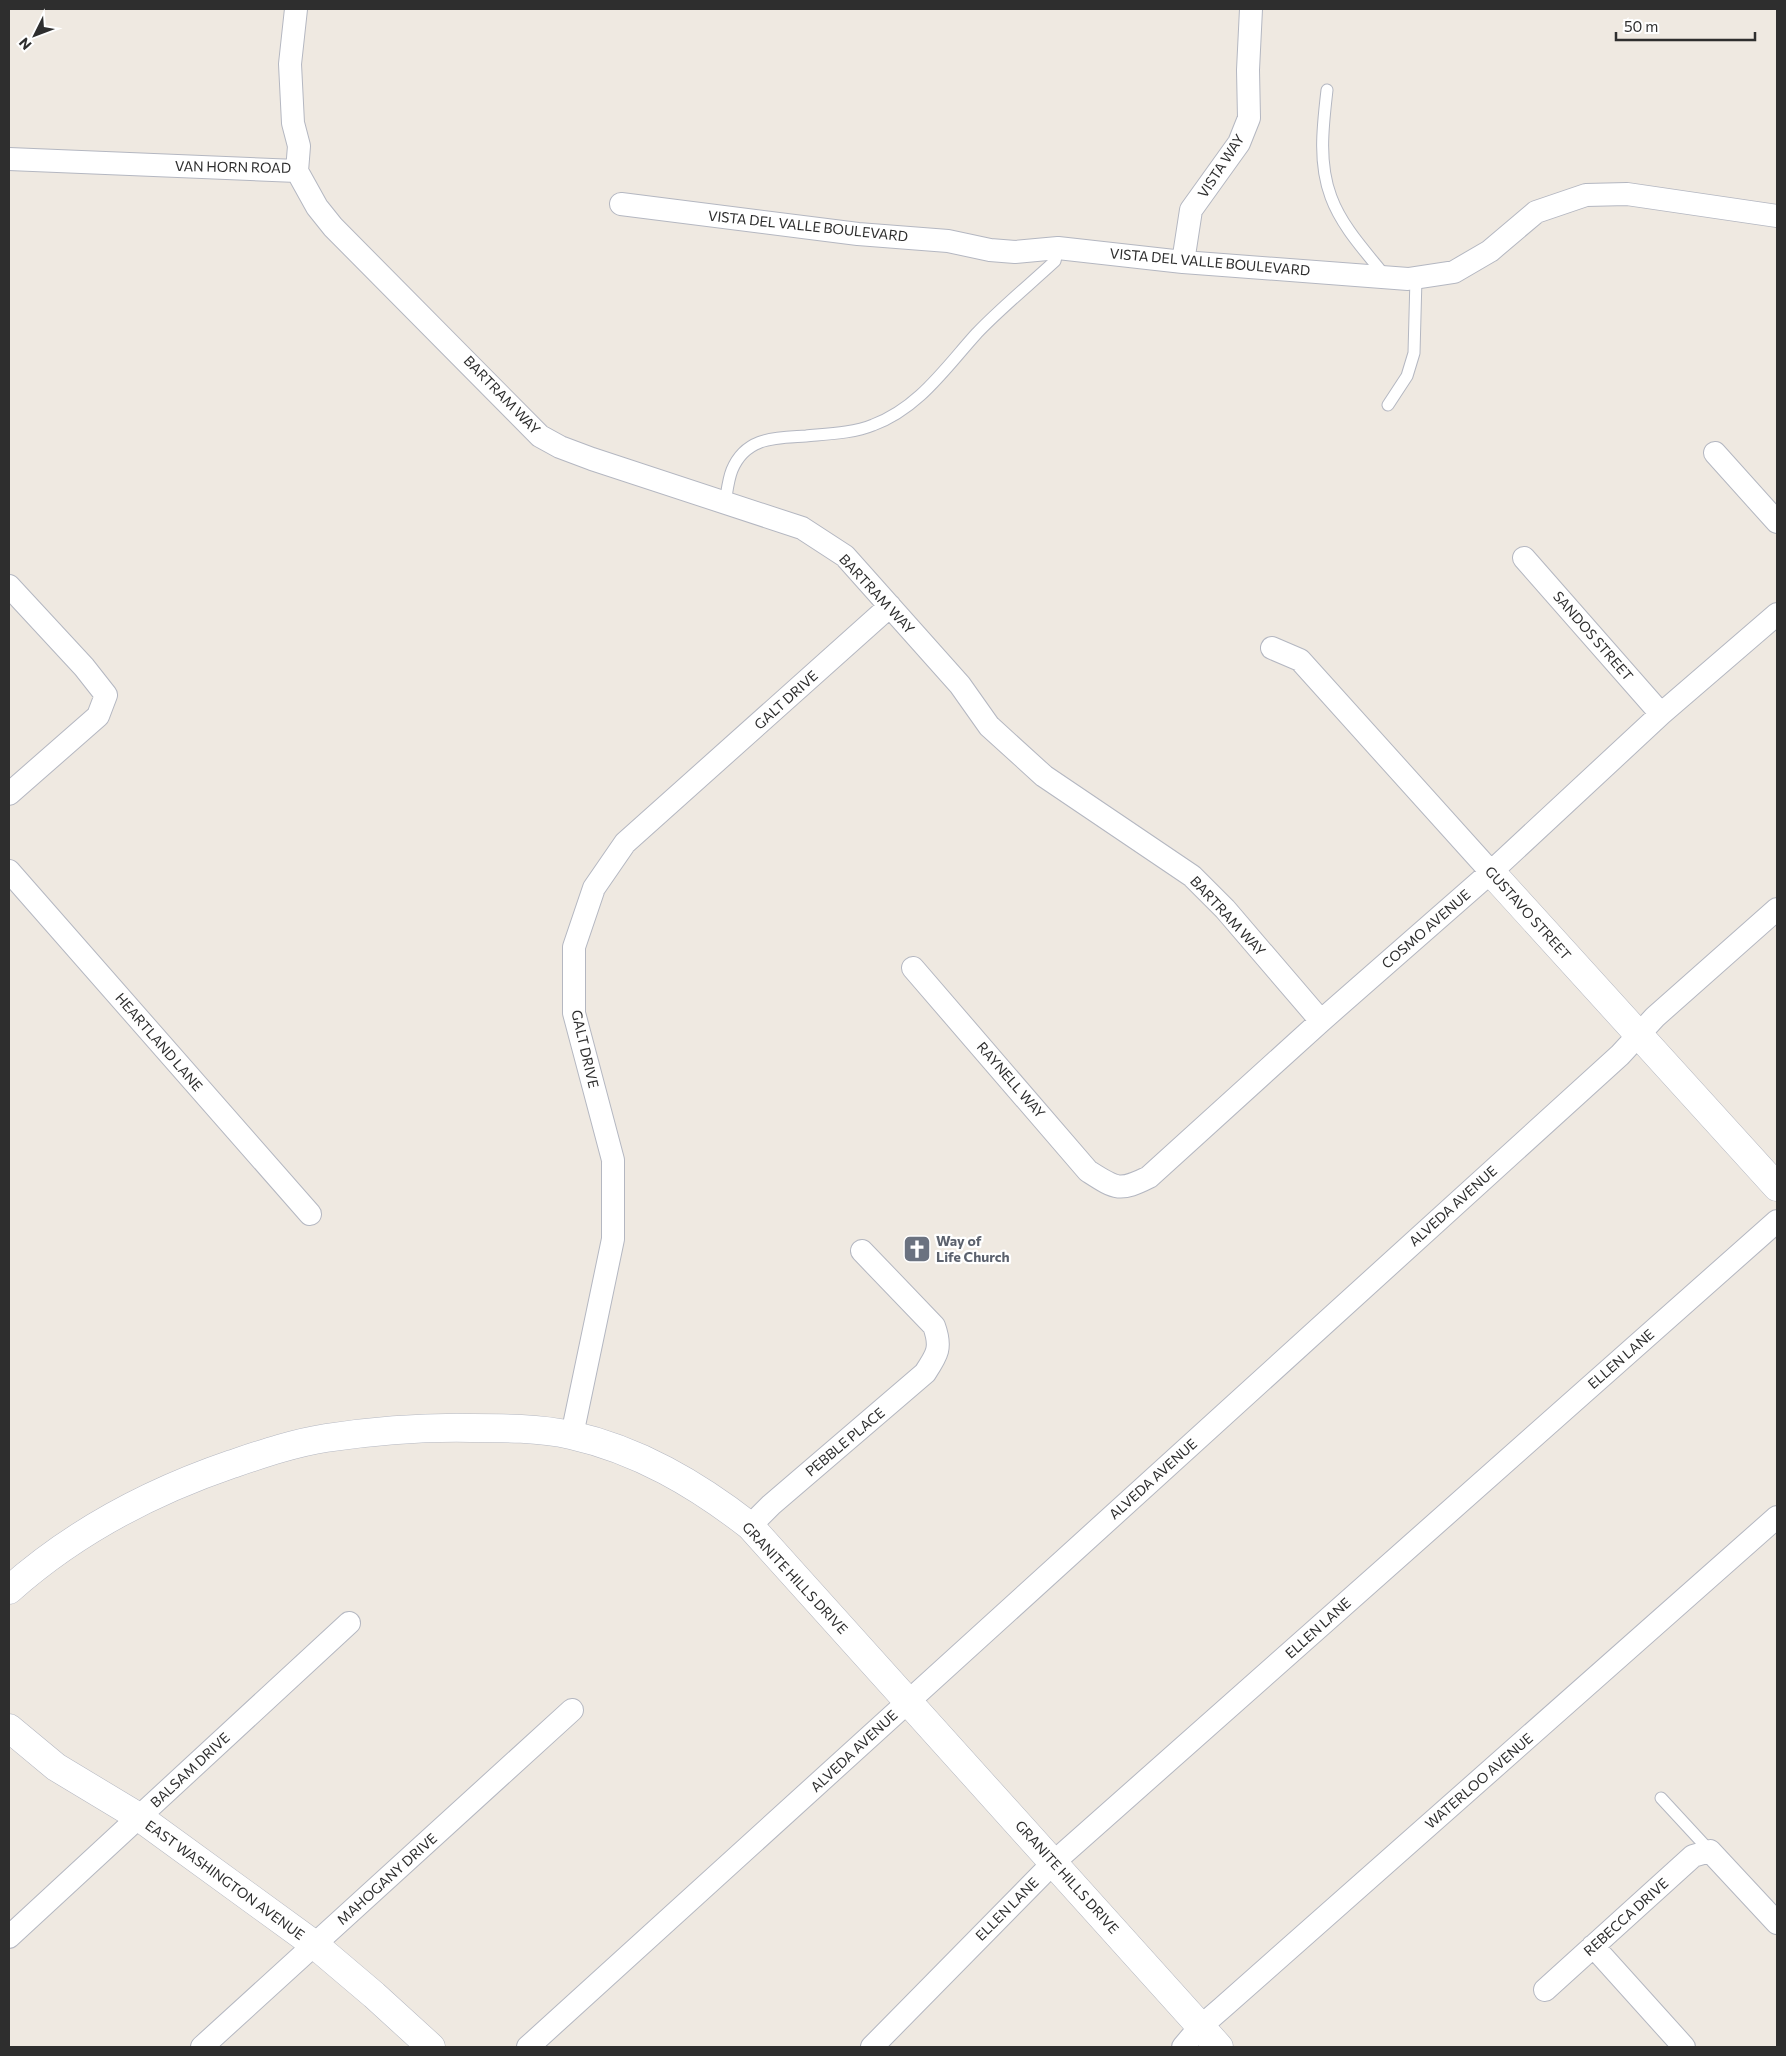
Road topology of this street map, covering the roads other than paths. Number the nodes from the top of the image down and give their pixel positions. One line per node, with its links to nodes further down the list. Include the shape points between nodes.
1 (296, 9): 5 (street, VAN HORN ROAD, via 290,64 293,123 299,146)
2 (1251, 9): 9 (street, VISTA WAY, via 1250,118 1239,143 1192,210)
3 (1327, 90): 10 (lane, via 1323,162 1330,197 1350,231)
4 (9, 159): 5 (street, VAN HORN ROAD)
5 (297, 171): 14 (street, BARTRAM WAY, via 317,207 333,227 540,436 592,459)
6 (621, 204): 8 (street, VISTA DEL VALLE BOULEVARD, via 858,234 948,241 990,250 1015,252)
7 (1777, 216): 11 (street, VISTA DEL VALLE BOULEVARD, via 1627,194 1586,195 1536,212 1490,251 1454,272)
8 (1058, 248): 9 (street, VISTA DEL VALLE BOULEVARD); 14 (lane, via 1055,261 978,332 917,398 892,417 872,426 761,441 732,469)
9 (1183, 262): 10 (street, VISTA DEL VALLE BOULEVARD)
10 (1387, 277): 11 (street, VISTA DEL VALLE BOULEVARD)
11 (1416, 278): 12 (lane, via 1414,352 1407,376)
12 (1388, 404)
13 (1715, 453): 15 (street)
14 (725, 503): 18 (street, BARTRAM WAY, via 802,528 845,556)
15 (1777, 522)
16 (1524, 558): 21 (street, SANDOS STREET)
17 (9, 586): 22 (street, via 106,695 98,716)
18 (890, 606): 27 (street, BARTRAM WAY, via 960,685 989,726 1044,776 1192,876 1225,909); 34 (street, GALT DRIVE, via 626,843 594,888 574,947 574,1013 613,1160 613,1239)
19 (1777, 614): 21 (street, COSMO AVENUE)
20 (1272, 648): 24 (street, GUSTAVO STREET, via 1300,660)
21 (1662, 714): 24 (street, COSMO AVENUE)
22 (9, 794)
23 (9, 871): 31 (street, HEARTLAND LANE)
24 (1492, 872): 27 (street, COSMO AVENUE); 28 (street, GUSTAVO STREET)
25 (1777, 909): 28 (street, ALVEDA AVENUE, via 1655,1018)
26 (913, 968): 29 (street, RAYNELL WAY, via 1088,1171)
27 (1322, 1021): 29 (street, COSMO AVENUE, via 1149,1177 1130,1187)
28 (1640, 1036): 30 (street, GUSTAVO STREET); 39 (street, ALVEDA AVENUE)
29 (1112, 1187)
30 (1777, 1188)
31 (310, 1214)
32 (1777, 1221): 45 (street, ELLEN LANE)
33 (862, 1251): 36 (street, PEBBLE PLACE, via 934,1326 938,1338 937,1355 926,1373)
34 (572, 1435): 36 (street, GRANITE HILLS DRIVE, via 628,1453 666,1470); 37 (street, GRANITE HILLS DRIVE, via 521,1429 435,1427 324,1438 260,1454 193,1477 126,1508 48,1557)
35 (1777, 1517): 51 (street, WATERLOO AVENUE)
36 (750, 1526): 39 (street, GRANITE HILLS DRIVE)
37 (9, 1590)
38 (349, 1623): 43 (street, BALSAM DRIVE)
39 (908, 1701): 45 (street, GRANITE HILLS DRIVE); 54 (street, ALVEDA AVENUE)
40 (572, 1710): 48 (street, MAHOGANY DRIVE)
41 (9, 1728): 43 (street, EAST WASHINGTON AVENUE, via 56,1767)
42 (1662, 1798): 44 (lane)
43 (139, 1817): 47 (street, BALSAM DRIVE); 48 (street, EAST WASHINGTON AVENUE)
44 (1710, 1851): 46 (street); 49 (street, REBECCA DRIVE, via 1693,1856)
45 (1054, 1862): 51 (street, GRANITE HILLS DRIVE); 55 (street, ELLEN LANE)
46 (1777, 1923)
47 (10, 1933)
48 (315, 1945): 52 (street, MAHOGANY DRIVE); 53 (street, EAST WASHINGTON AVENUE)
49 (1593, 1946): 50 (street, REBECCA DRIVE); 57 (street)
50 (1545, 1990)
51 (1192, 2037): 56 (street, GRANITE HILLS DRIVE)
52 (202, 2047)
53 (431, 2047)
54 (528, 2047)
55 (872, 2047)
56 (1219, 2047)
57 (1684, 2047)

